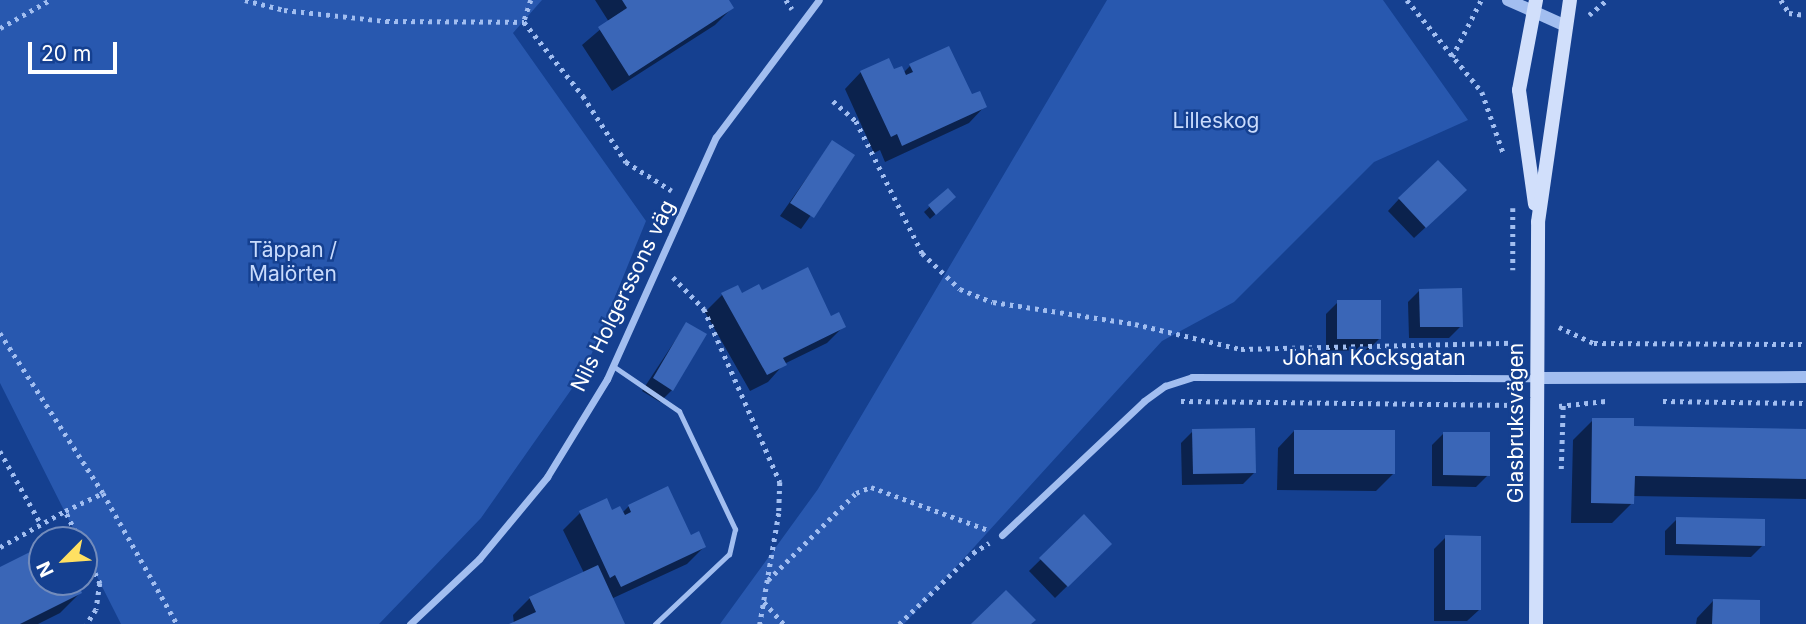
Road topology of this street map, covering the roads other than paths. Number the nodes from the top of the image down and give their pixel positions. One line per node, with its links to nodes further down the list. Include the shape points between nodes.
1 (819, 0): 7 (street, Nils Holgerssons väg, via 716,137)
2 (1508, 0): 4 (street)
3 (1570, 0): 5 (main road, Glasbruksvägen)
4 (1535, 6): 5 (street); 6 (main road, Glasbruksvägen, via 1519,90)
5 (1564, 25): 6 (main road, Glasbruksvägen)
6 (1538, 222): 9 (main road, Glasbruksvägen)
7 (612, 366): 11 (street, Nils Holgerssons väg, via 547,477 479,559); 12 (lane, via 678,411 735,529 729,554)
8 (1806, 377): 9 (street, Johan Kocksgatan)
9 (1538, 378): 10 (street, Johan Kocksgatan, via 1192,377 1164,386 1144,401); 13 (main road, Glasbruksvägen)
10 (1002, 535)
11 (410, 624)
12 (655, 624)
13 (1536, 624)

